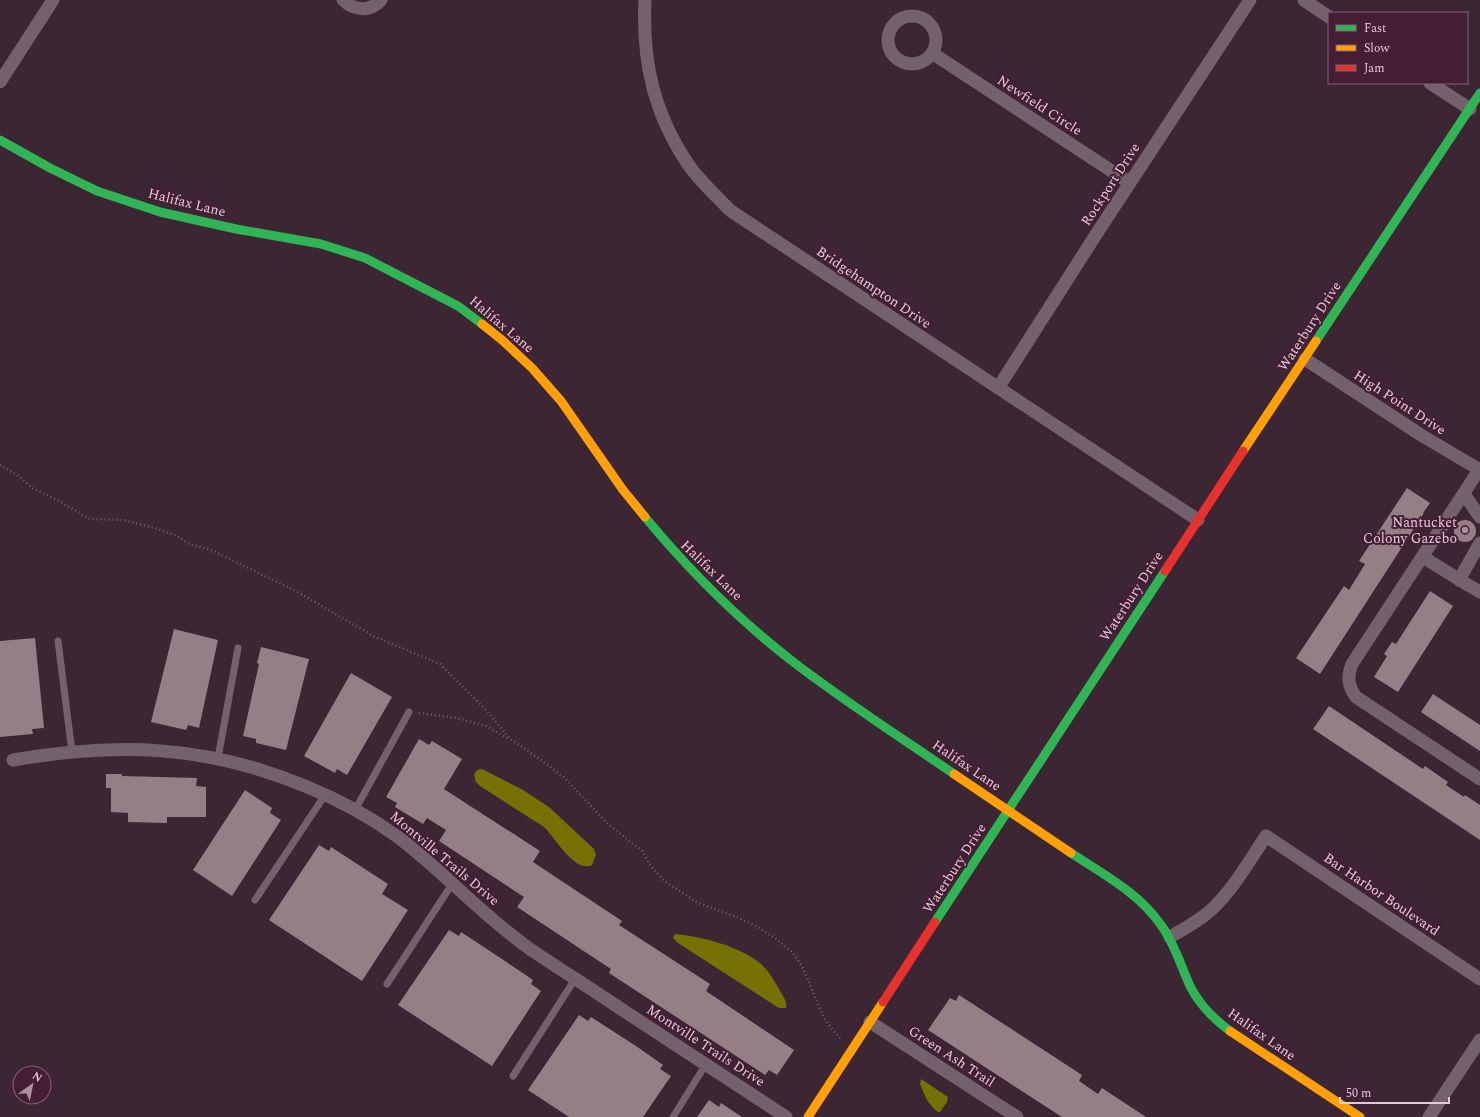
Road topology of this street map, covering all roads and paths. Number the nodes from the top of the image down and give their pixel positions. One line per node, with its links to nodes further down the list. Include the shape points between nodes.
1 (53, 0): 9 (street)
2 (343, 0): 3 (street, via 348,5 361,9 373,6)
3 (381, 0)
4 (645, 0): 16 (street, Bridgehampton Drive, via 647,61 661,114 674,142 690,167 710,190 731,211)
5 (1250, 0): 14 (street, Rockport Drive)
6 (1304, 0): 7 (street)
7 (1328, 15)
8 (932, 53): 14 (street, Newfield Circle)
9 (0, 82)
10 (1432, 84): 12 (street)
11 (1480, 93): 12 (street, Waterbury Drive)
12 (1470, 109): 15 (street, Waterbury Drive)
13 (0, 140): 36 (street, Halifax Lane, via 97,191 160,212 321,244 365,258 458,306 502,340 532,368 561,401 623,490 670,547 708,587 791,660 835,693)
14 (1130, 183): 16 (street, Rockport Drive)
15 (1305, 359): 18 (street, High Point Drive, via 1421,435); 21 (street, Waterbury Drive)
16 (998, 388): 21 (street, Bridgehampton Drive)
17 (0, 466): 29 (path, via 34,489 90,519 124,520 158,529 189,544 211,550 296,591 373,636 440,664 486,710)
18 (1480, 470): 19 (street)
19 (1465, 492): 20 (street); 23 (street)
20 (1480, 517)
21 (1198, 520): 36 (street, Waterbury Drive)
22 (1480, 543): 24 (street)
23 (1423, 557): 24 (street); 33 (street, via 1352,664 1348,682 1350,690 1356,697)
24 (1460, 580): 25 (street)
25 (1480, 592)
26 (58, 641): 30 (lane)
27 (238, 648): 31 (lane)
28 (409, 712): 29 (path, via 457,718 486,726); 35 (lane)
29 (510, 739): 45 (path, via 565,778 608,824 642,851 664,881 698,903 754,925 792,952 802,966 824,1018)
30 (72, 752): 31 (street, Montville Trails Drive, via 109,749 173,751); 32 (street, Montville Trails Drive)
31 (218, 758): 34 (street, Montville Trails Drive, via 274,774)
32 (13, 760)
33 (1480, 779)
34 (325, 795): 35 (street, Montville Trails Drive); 38 (lane)
35 (354, 810): 37 (street, Montville Trails Drive, via 412,848)
36 (1008, 810): 39 (street, Halifax Lane, via 1136,897 1150,909); 43 (street, Waterbury Drive)
37 (452, 884): 40 (street, Montville Trails Drive, via 529,948); 42 (lane)
38 (255, 900)
39 (1170, 937): 41 (street, Bar Harbor Boulevard, via 1192,925 1211,910 1266,836); 52 (street, Halifax Lane, via 1187,979 1197,997 1212,1015 1229,1030)
40 (575, 979): 46 (street, Montville Trails Drive); 47 (lane)
41 (1480, 980)
42 (387, 984)
43 (870, 1022): 45 (street, Waterbury Drive); 51 (street, Green Ash Trail)
44 (1480, 1040): 53 (street)
45 (852, 1049): 50 (street, Waterbury Drive)
46 (706, 1064): 48 (lane); 49 (street, Montville Trails Drive)
47 (513, 1076)
48 (673, 1117)
49 (786, 1117)
50 (808, 1117)
51 (1017, 1117)
52 (1360, 1117)
53 (1428, 1117)

